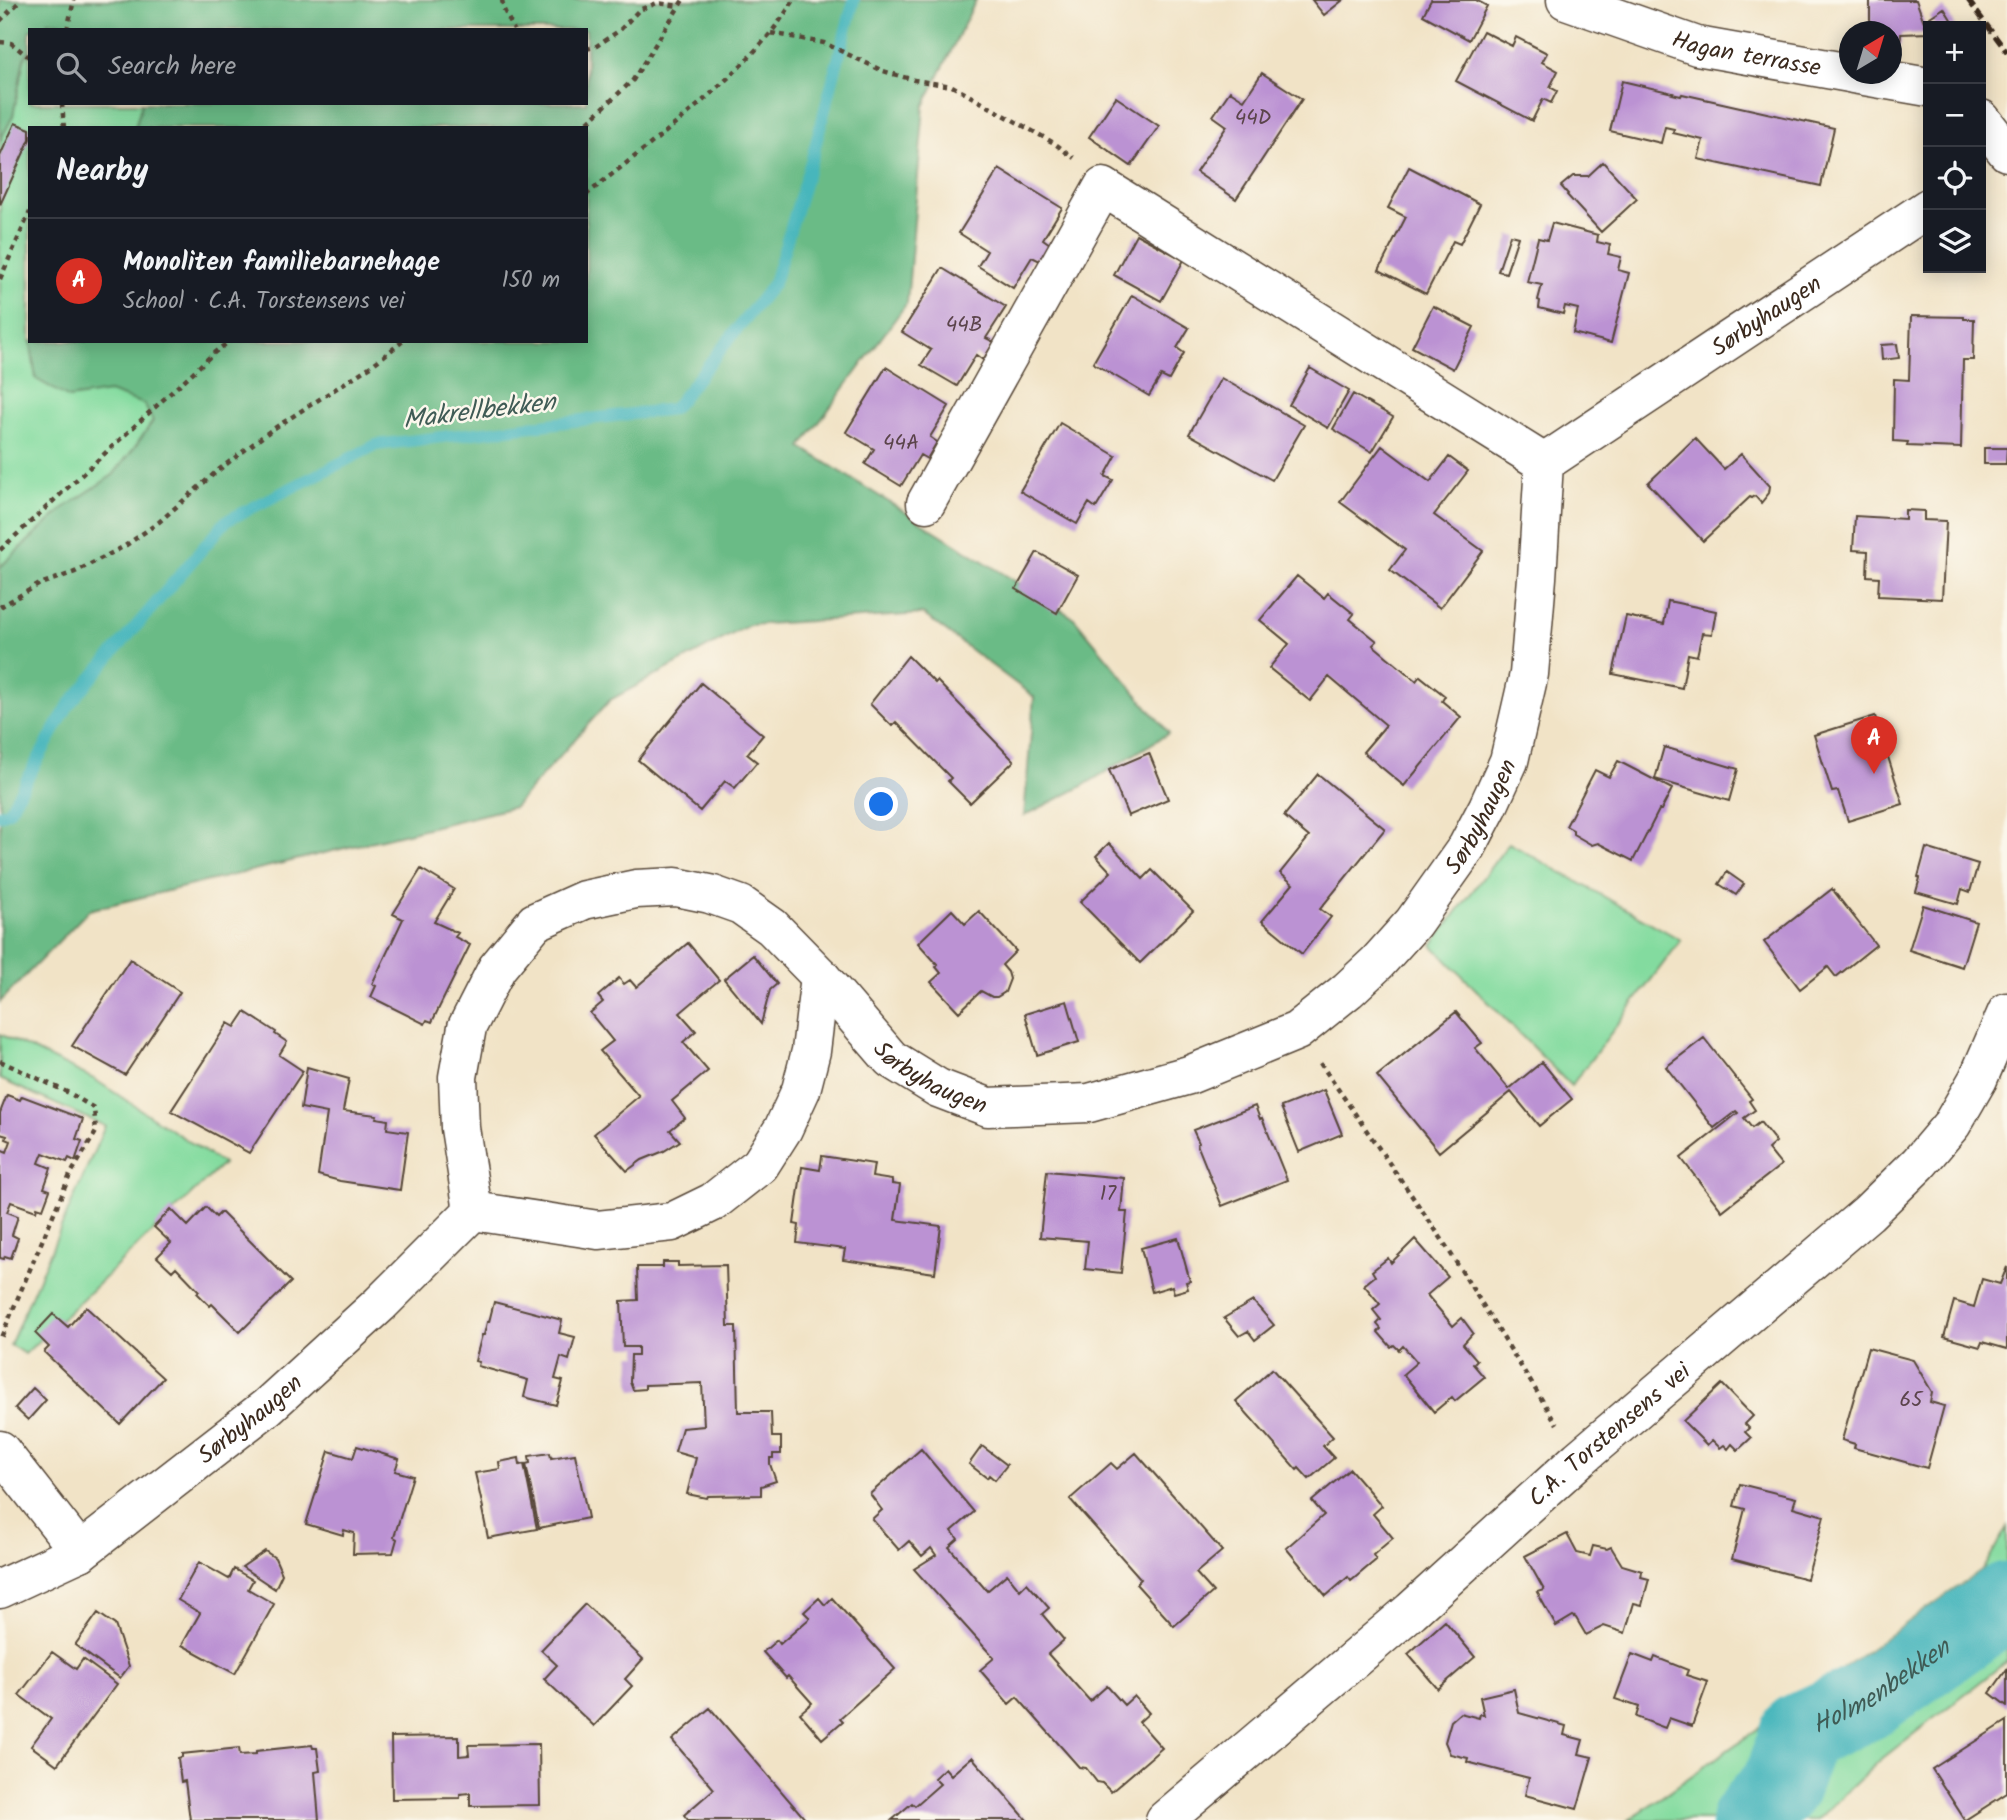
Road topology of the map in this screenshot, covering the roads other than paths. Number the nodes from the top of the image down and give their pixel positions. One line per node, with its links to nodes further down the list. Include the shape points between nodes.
1 (1566, 0): 2 (street, Hagan terrasse, via 1697,46)
2 (1839, 71)
3 (1902, 83): 4 (street, Hagan terrasse)
4 (1923, 87)
5 (1986, 126): 6 (street)
6 (2007, 154): 7 (street)
7 (1986, 169)
8 (1925, 210): 9 (street, Sørbyhaugen)
9 (1544, 463): 10 (street, via 1103,187); 11 (street, Sørbyhaugen, via 1529,674 1509,761 1467,847 1413,923 1377,963 1297,1031 1189,1075 1088,1103 988,1107 937,1088 891,1059)
10 (926, 503)
11 (820, 976): 13 (street, via 801,1090 760,1165 713,1202 672,1222 598,1230); 13 (street, Sørbyhaugen, via 772,927 741,905 676,887 636,889 584,900 535,922 497,968 467,1027 458,1077)
12 (2007, 1012): 17 (street, C.A. Torstensens vei, via 1978,1079 1952,1124 1919,1163 1411,1611)
13 (472, 1212): 15 (street, Sørbyhaugen, via 267,1407)
14 (0, 1450): 15 (street)
15 (80, 1552): 16 (street, Sørbyhaugen)
16 (0, 1589)
17 (1165, 1820)

